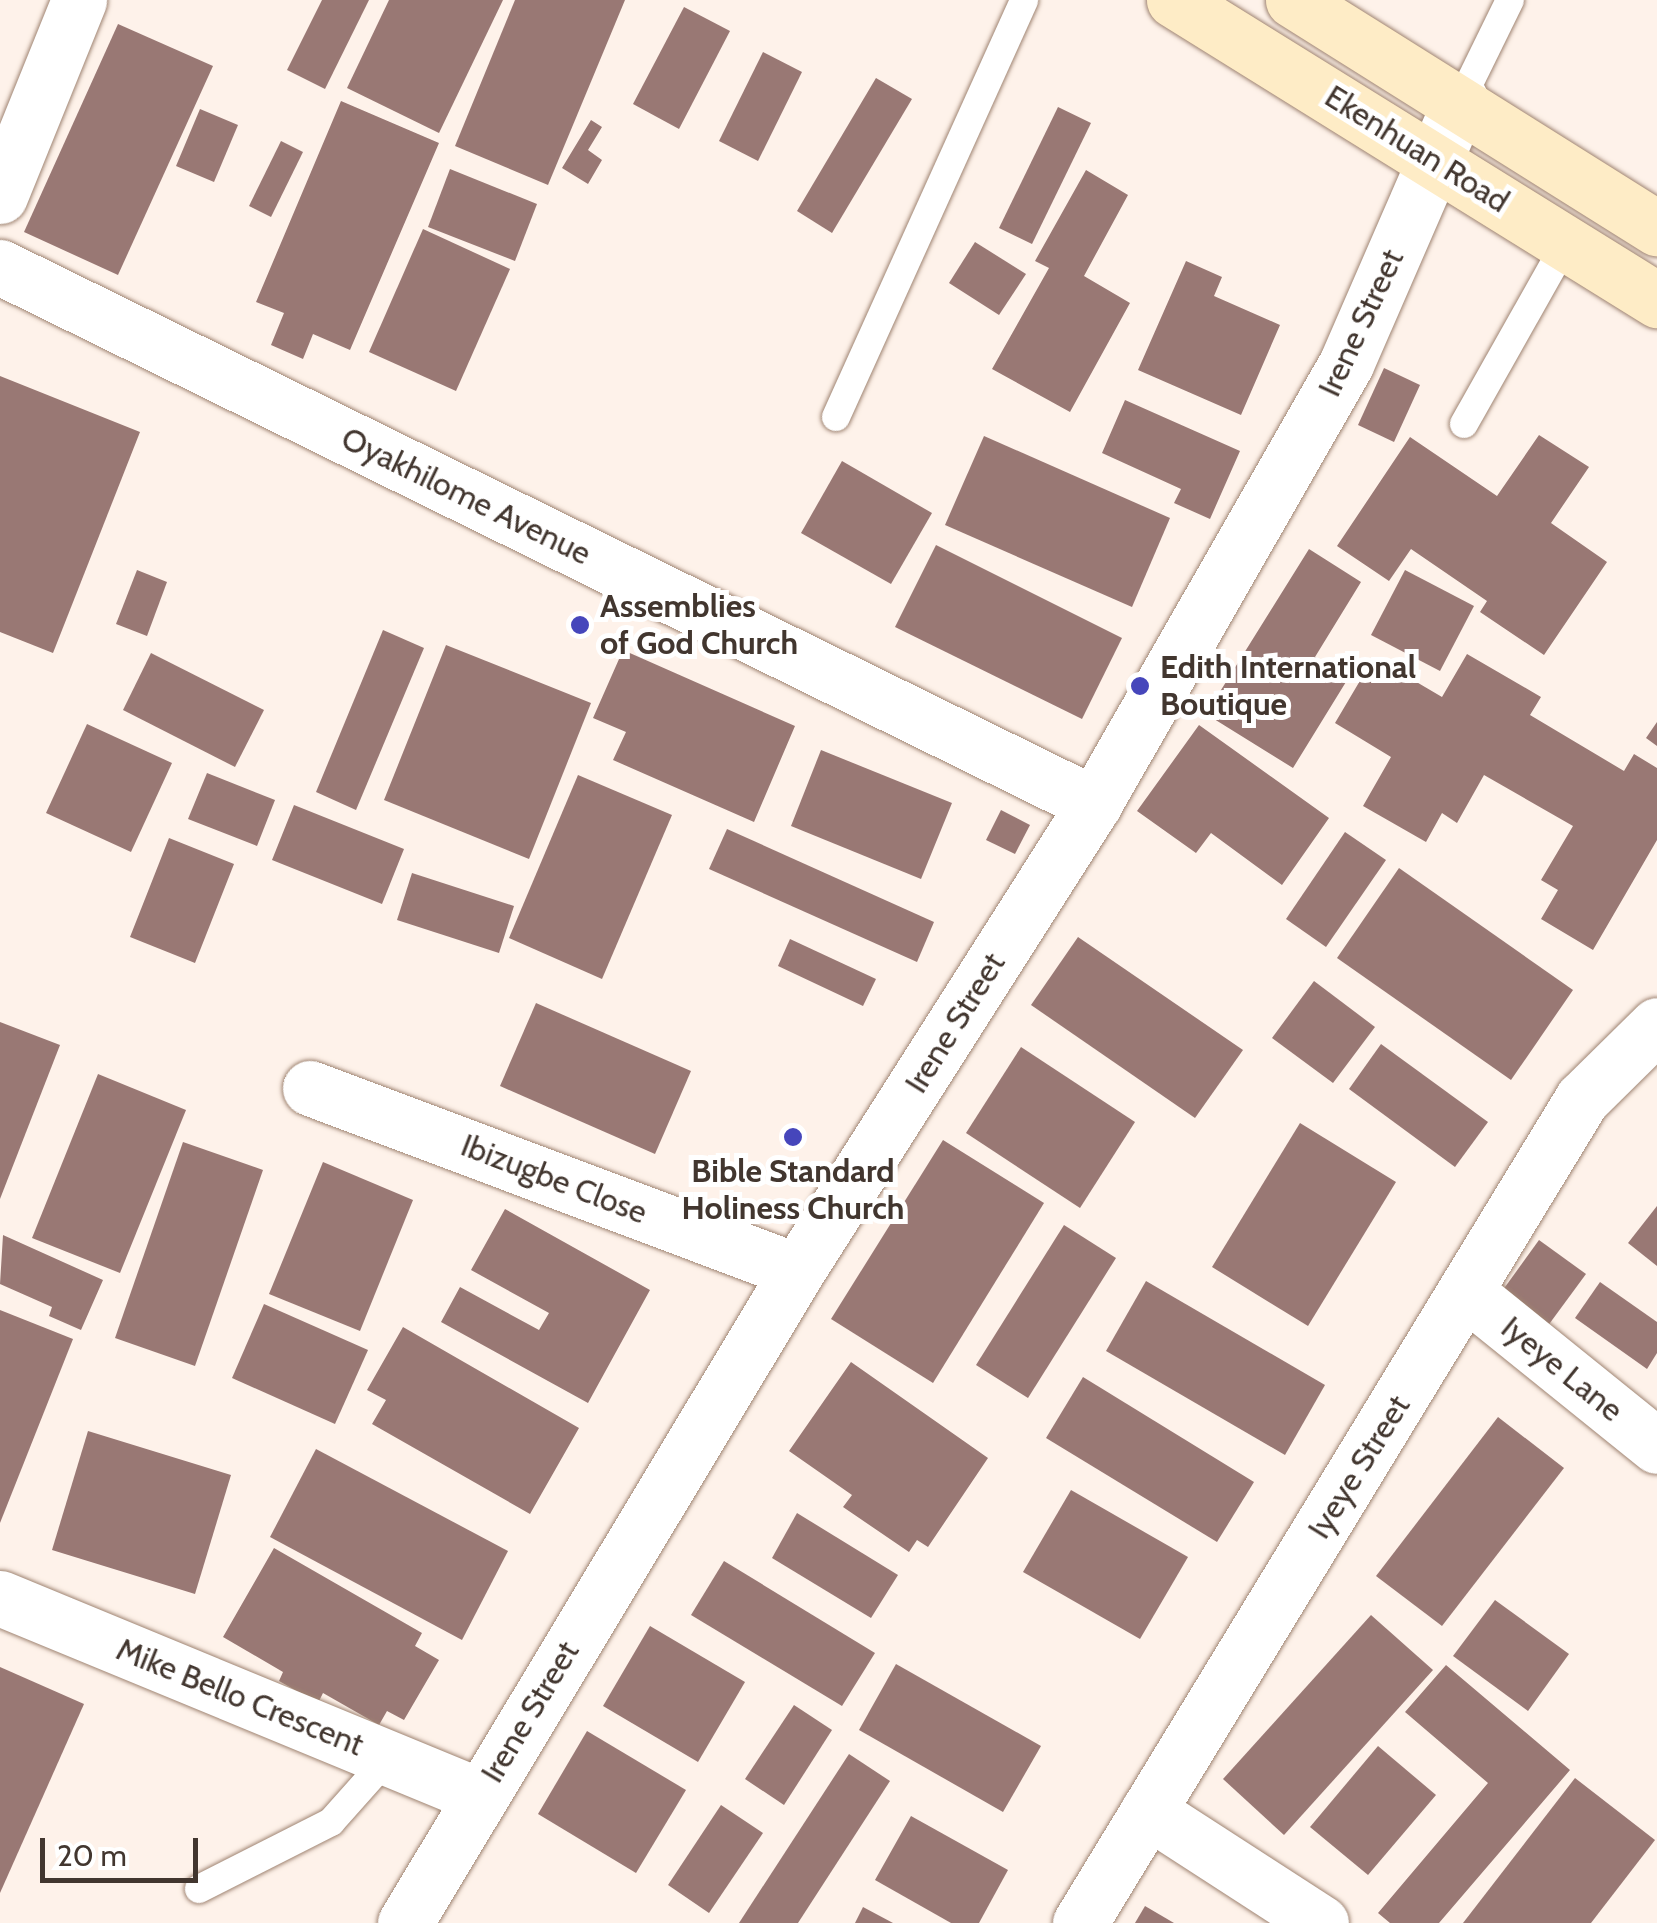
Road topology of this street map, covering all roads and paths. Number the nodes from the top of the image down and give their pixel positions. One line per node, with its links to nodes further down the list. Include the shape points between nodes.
1 (78, 0): 9 (street)
2 (1024, 0): 14 (lane)
3 (1510, 0): 7 (lane)
4 (1191, 4): 6 (main road, Ekenhuan Road)
5 (1318, 7): 6 (lane); 7 (main road, Ekenhuan Road)
6 (1300, 77): 8 (main road, Ekenhuan Road)
7 (1461, 100): 8 (street, Irene Street); 10 (main road, Ekenhuan Road)
8 (1434, 159): 11 (main road, Ekenhuan Road); 16 (street, Irene Street, via 1346,364)
9 (0, 196)
10 (1657, 228)
11 (1567, 242): 13 (main road, Ekenhuan Road); 15 (lane)
12 (0, 267): 16 (street, Oyakhilome Avenue)
13 (1657, 300)
14 (836, 417)
15 (1464, 424)
16 (1094, 804): 19 (street, Irene Street)
17 (1657, 1025): 20 (street, Iyeye Street, via 1582,1099)
18 (310, 1088): 19 (street, Ibizugbe Close)
19 (797, 1271): 24 (street, Irene Street)
20 (1466, 1292): 21 (street, Iyeye Lane); 25 (street, Iyeye Street)
21 (1657, 1446)
22 (0, 1598): 23 (street, Mike Bello Crescent)
23 (388, 1758): 24 (street, Mike Bello Crescent); 26 (lane, via 331,1822)
24 (480, 1796): 27 (street, Irene Street)
25 (1148, 1811): 28 (street, Iyeye Street); 29 (street)
26 (199, 1889)
27 (406, 1923)
28 (1080, 1923)
29 (1322, 1923)

